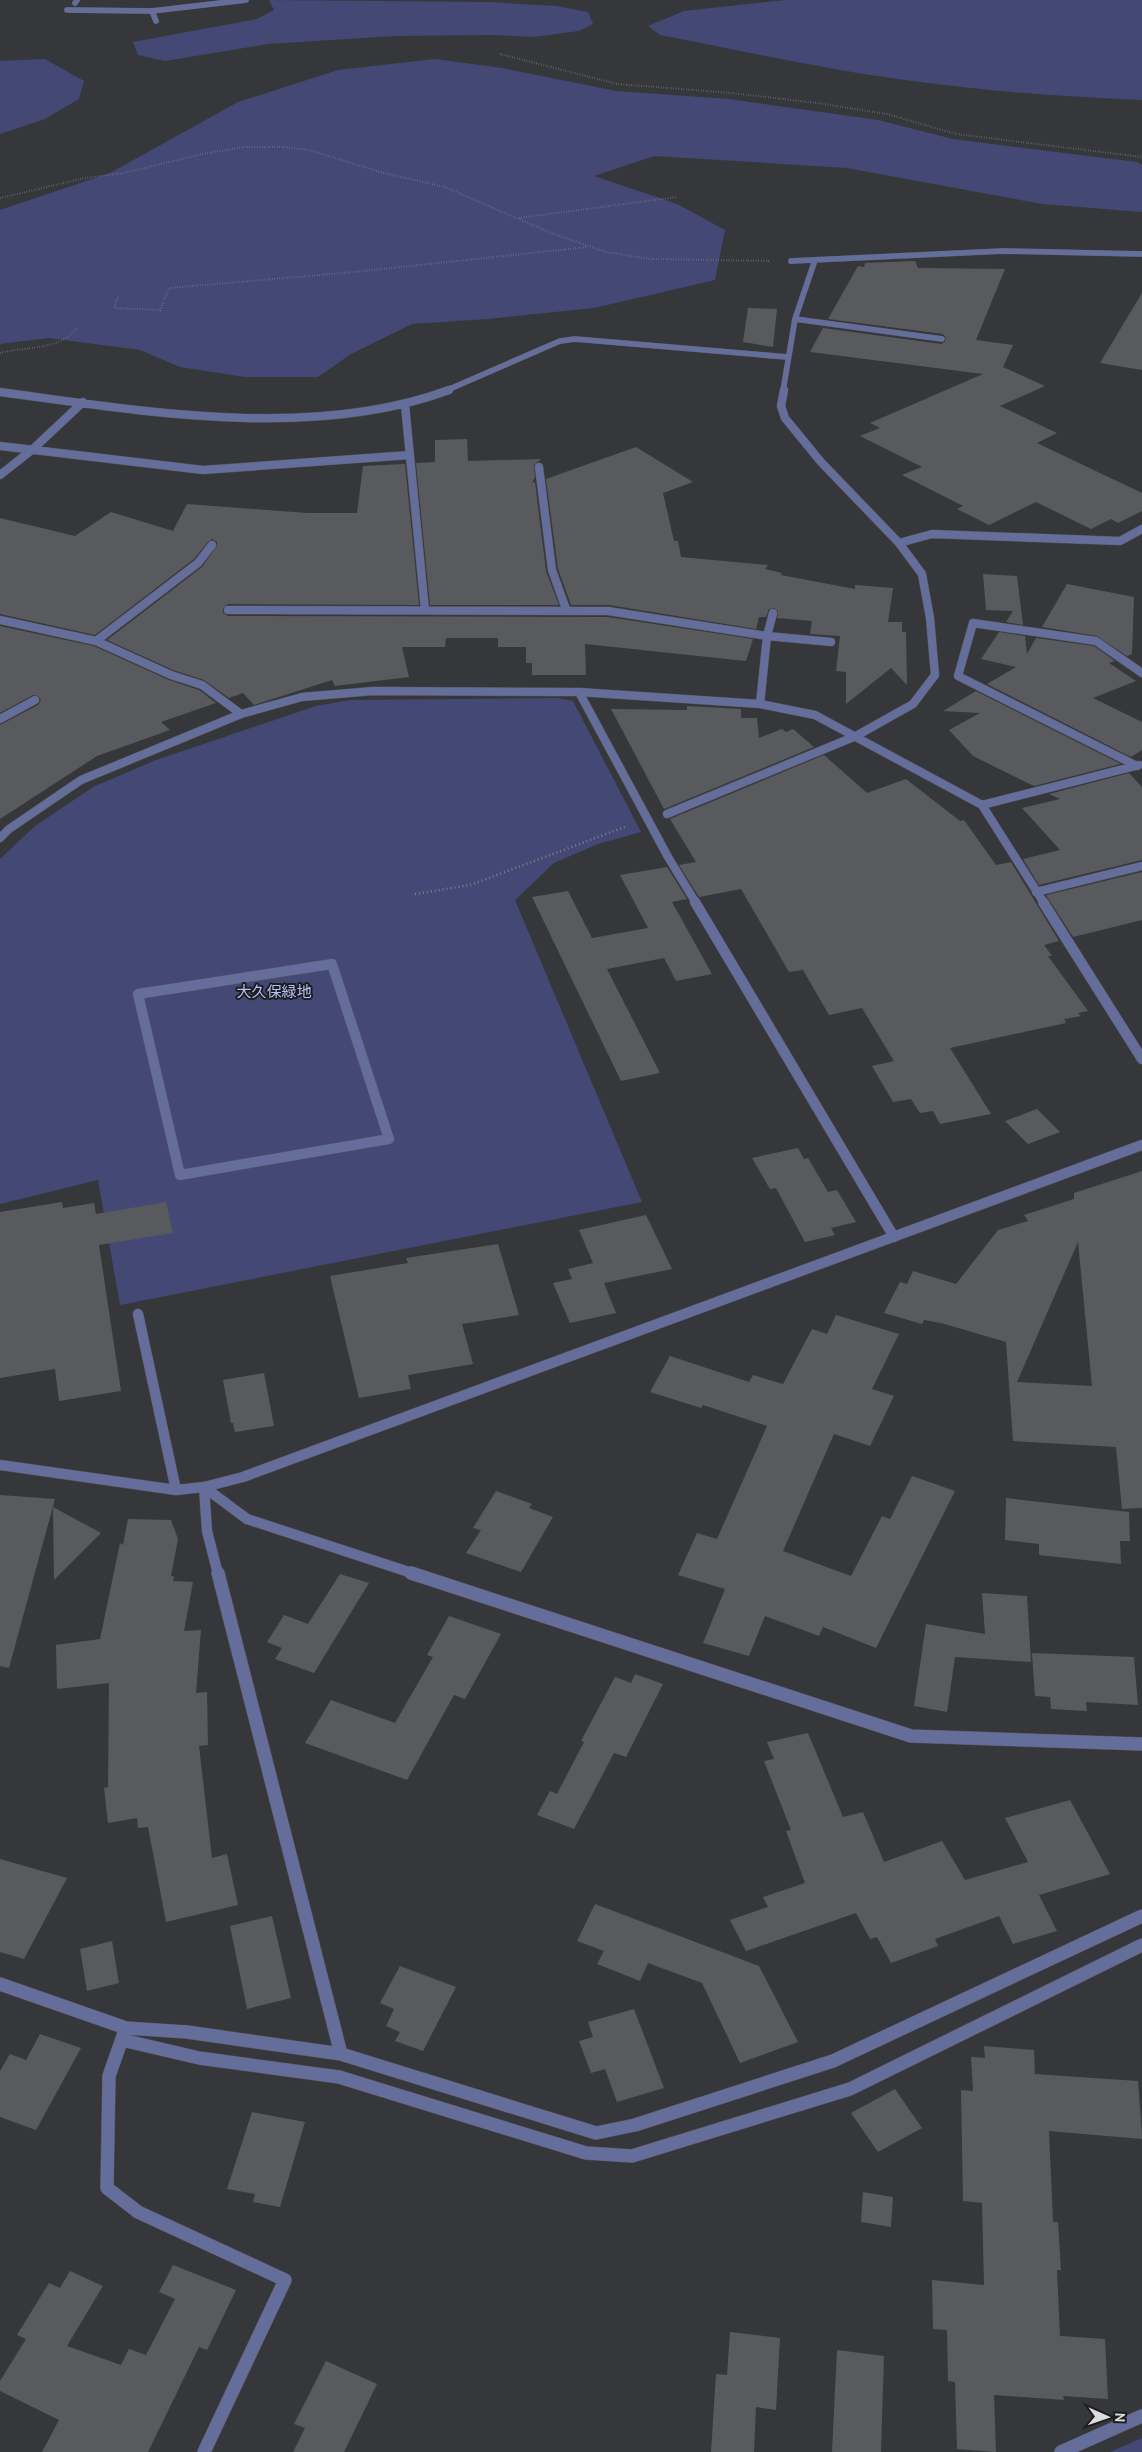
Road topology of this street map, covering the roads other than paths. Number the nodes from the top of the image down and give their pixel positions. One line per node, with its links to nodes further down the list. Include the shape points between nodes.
1 (246, 0): 3 (street)
2 (67, 10): 3 (street)
3 (152, 11): 4 (street)
4 (156, 21)
5 (1142, 254): 6 (street, via 1003,251)
6 (815, 260): 7 (street); 8 (street)
7 (791, 261)
8 (795, 319): 9 (street); 10 (street)
9 (942, 339)
10 (787, 357): 13 (street, via 575,339 560,341 464,385); 20 (street, via 781,406 785,418)
11 (0, 392): 12 (street)
12 (83, 402): 13 (street, via 182,413 297,418); 15 (street)
13 (405, 405): 16 (street)
14 (0, 446): 15 (street)
15 (33, 449): 16 (street, via 203,470); 18 (street)
16 (410, 454): 23 (street)
17 (539, 467): 24 (street, via 552,570)
18 (0, 475)
19 (1142, 529): 20 (street, via 1120,541 932,534)
20 (899, 543): 36 (street, via 922,574 935,674 913,704)
21 (212, 545): 28 (street, via 198,563)
22 (228, 610): 23 (street)
23 (425, 610): 24 (street)
24 (566, 610): 27 (street, via 608,611)
25 (773, 613): 27 (street)
26 (0, 620): 28 (street)
27 (767, 636): 29 (street); 33 (street)
28 (96, 641): 34 (street, via 171,675 202,685)
29 (831, 642)
30 (1142, 673): 37 (street, via 1096,641 972,623 958,676)
31 (579, 692): 33 (street); 34 (street, via 329,693); 48 (street, via 672,866)
32 (35, 700): 35 (street)
33 (760, 704): 36 (street, via 815,715)
34 (241, 714): 41 (street, via 81,780)
35 (0, 719)
36 (856, 736): 38 (street); 39 (street)
37 (1139, 765): 38 (street)
38 (982, 805): 44 (street)
39 (667, 814)
40 (0, 825): 41 (street)
41 (9, 829): 42 (street)
42 (0, 838)
43 (1142, 866): 44 (street)
44 (1036, 892): 46 (street)
45 (332, 964): 45 (street, via 389,1139 180,1175 138,994)
46 (1142, 1059)
47 (1142, 1145): 48 (street)
48 (894, 1237): 51 (street, via 242,1477)
49 (138, 1314): 52 (street)
50 (0, 1465): 52 (street)
51 (204, 1487): 52 (street); 53 (street, via 247,1519 911,1736); 58 (street, via 207,1532)
52 (176, 1490)
53 (1142, 1744)
54 (1142, 1916): 58 (street, via 833,2061 635,2125 596,2133)
55 (1142, 1945): 57 (street, via 850,2089 632,2156 586,2153 339,2077 199,2058)
56 (0, 1984): 57 (street)
57 (124, 2034): 58 (street, via 187,2032); 60 (street, via 109,2076 107,2188 138,2212 285,2280)
58 (341, 2054)
59 (1142, 2416): 61 (street)
60 (204, 2452)
61 (1061, 2452)

